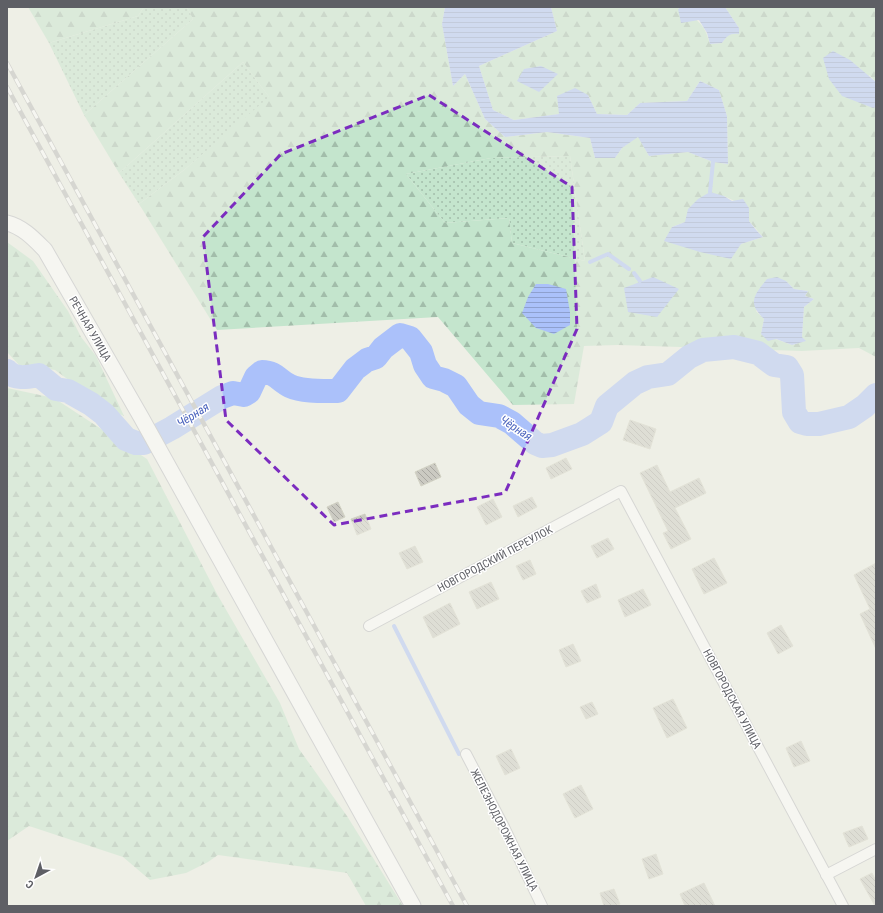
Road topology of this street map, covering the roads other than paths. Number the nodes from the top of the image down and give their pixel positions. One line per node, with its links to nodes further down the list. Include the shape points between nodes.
1 (7, 223): 7 (street, РЕЧНАЯ УЛИЦА, via 31,236 45,250 141,417)
2 (621, 491): 3 (street, НОВГОРОДСКИЙ ПЕРЕУЛОК); 6 (street, НОВГОРОДСКАЯ УЛИЦА)
3 (369, 626)
4 (466, 754): 8 (street, ЖЕЛЕЗНОДОРОЖНАЯ УЛИЦА)
5 (876, 849): 6 (street)
6 (826, 875): 9 (street, НОВГОРОДСКАЯ УЛИЦА)
7 (413, 906)
8 (542, 906)
9 (843, 906)

